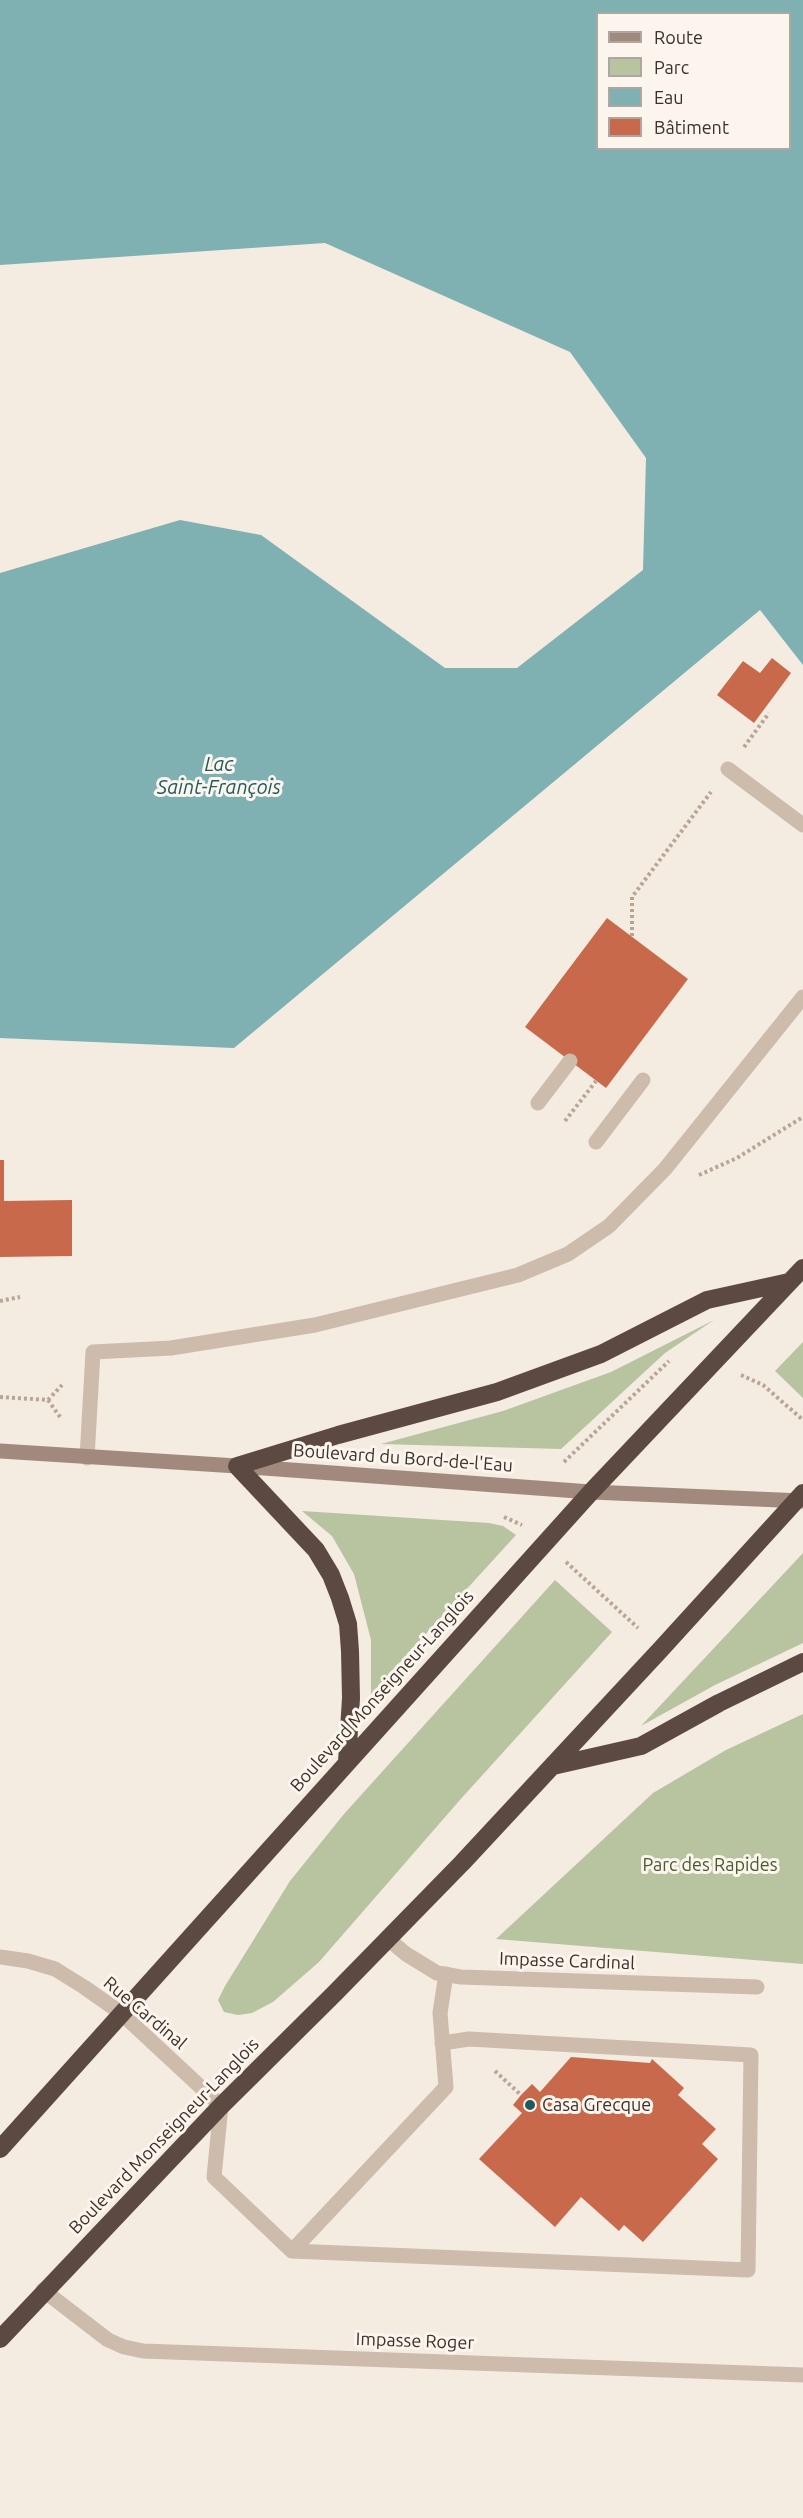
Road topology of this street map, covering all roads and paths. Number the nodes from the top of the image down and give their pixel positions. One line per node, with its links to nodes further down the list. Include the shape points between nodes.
1 (769, 713): 2 (path)
2 (728, 769): 3 (street); 4 (path, via 632,897)
3 (803, 825)
4 (632, 936)
5 (803, 997): 18 (street, via 665,1168 609,1226 568,1254 518,1275 315,1325 171,1348)
6 (570, 1061): 9 (street)
7 (643, 1080): 12 (street)
8 (596, 1081): 11 (path)
9 (538, 1103)
10 (803, 1118): 13 (path, via 737,1158)
11 (565, 1121)
12 (596, 1142)
13 (690, 1178)
14 (803, 1268): 15 (highway, Boulevard Monseigneur-Langlois)
15 (789, 1282): 26 (highway, via 707,1300 601,1354 508,1389); 27 (highway, Boulevard Monseigneur-Langlois)
16 (20, 1297): 17 (path)
17 (0, 1301)
18 (93, 1352): 21 (path, via 48,1400); 24 (street)
19 (677, 1356): 25 (path)
20 (763, 1385): 22 (path)
21 (0, 1397)
22 (803, 1420)
23 (0, 1451): 24 (street, Boulevard du Bord-de-l'Eau)
24 (87, 1458): 26 (street, Boulevard du Bord-de-l'Eau)
25 (566, 1460)
26 (237, 1466): 27 (street, Boulevard du Bord-de-l'Eau); 32 (highway, via 316,1550 340,1598 348,1624 350,1651)
27 (591, 1492): 28 (street, Boulevard du Bord-de-l'Eau); 32 (highway, Boulevard Monseigneur-Langlois)
28 (801, 1498): 33 (highway, Boulevard Monseigneur-Langlois)
29 (572, 1567): 30 (path)
30 (626, 1617)
31 (803, 1662): 33 (highway, via 641,1746)
32 (347, 1762): 38 (highway, Boulevard Monseigneur-Langlois)
33 (553, 1766): 34 (highway, Boulevard Monseigneur-Langlois)
34 (388, 1939): 36 (street, Impasse Cardinal, via 422,1965); 40 (highway, Boulevard Monseigneur-Langlois)
35 (0, 1958): 38 (street, Rue Cardinal, via 55,1969)
36 (446, 1974): 37 (street, Impasse Cardinal); 39 (street, via 440,2004)
37 (757, 1987)
38 (121, 2013): 40 (street, Rue Cardinal); 41 (highway, Boulevard Monseigneur-Langlois)
39 (442, 2043): 42 (street, via 446,2087); 42 (street, via 469,2039 751,2055 748,2270)
40 (221, 2106): 42 (street, via 214,2177); 43 (highway, Boulevard Monseigneur-Langlois)
41 (0, 2149)
42 (292, 2251)
43 (44, 2290): 44 (highway, Boulevard Monseigneur-Langlois); 45 (street, Impasse Roger, via 108,2340 143,2351)
44 (0, 2339)
45 (803, 2375)

